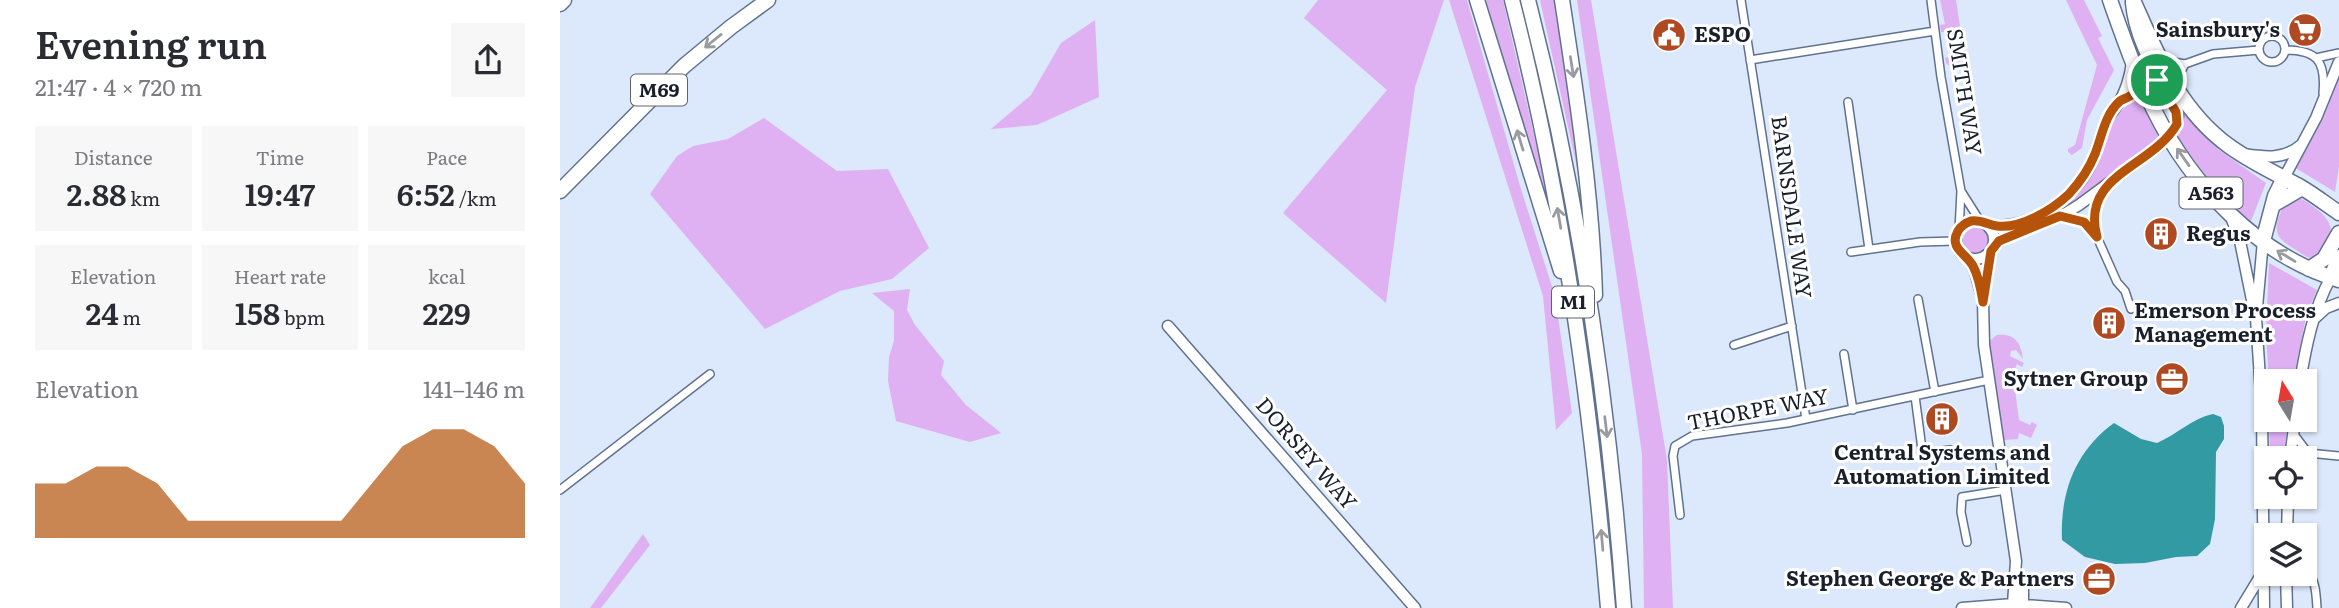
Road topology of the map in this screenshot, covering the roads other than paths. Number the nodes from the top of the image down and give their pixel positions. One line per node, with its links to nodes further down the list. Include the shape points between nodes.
1 (564, 0): 11 (highway)
2 (768, 0): 34 (highway, M69, one-way to 34, via 684,66)
3 (1477, 0): 64 (highway, one-way to 3, via 1563,279)
4 (1512, 0): 64 (highway, M1, one-way to 4, via 1551,177)
5 (1528, 0): 62 (highway, M1, via 1567,179)
6 (1562, 0): 62 (highway, one-way to 62, via 1594,248)
7 (1741, 0): 17 (street, BARNSDALE WAY)
8 (1931, 0): 12 (street, SMITH WAY)
9 (2110, 0): 19 (highway, A563)
10 (2132, 0): 18 (highway, A563); 22 (street, via 2137,36)
11 (560, 4)
12 (1935, 31): 17 (street); 35 (street, SMITH WAY)
13 (2259, 50): 14 (street, via 2269,61 2280,59); 14 (street, via 2262,41 2272,36 2282,41); 21 (street, via 2213,54)
14 (2285, 50): 16 (street)
15 (2339, 53): 16 (street)
16 (2316, 58): 25 (street, via 2325,75)
17 (1750, 60): 59 (street, BARNSDALE WAY)
18 (2160, 60): 21 (street); 24 (highway, A563)
19 (2133, 61): 23 (highway, A563); 26 (street)
20 (2339, 62): 25 (street)
21 (2185, 64): 24 (street)
22 (2157, 80): 23 (street); 24 (street); 28 (street, via 2178,116)
23 (2143, 86): 26 (street); 28 (highway, A563)
24 (2174, 86): 30 (highway, A563, via 2202,122)
25 (2323, 100): 29 (street)
26 (2120, 101): 40 (street, via 2105,124 2088,170 2068,194 2025,220 2001,226)
27 (1848, 102): 46 (street)
28 (2168, 136): 32 (street); 37 (highway, A563, one-way to 28)
29 (2302, 145): 30 (street, A563, via 2277,157); 31 (street)
30 (2241, 154): 31 (highway, A563)
31 (2284, 178): 33 (highway); 36 (highway)
32 (2106, 186): 39 (street); 43 (street, via 2093,212)
33 (2302, 188): 36 (highway); 38 (highway)
34 (560, 191)
35 (1961, 191): 40 (street, SMITH WAY); 42 (street, SMITH WAY)
36 (2273, 205): 44 (highway)
37 (2228, 212): 44 (highway, A563); 56 (street, via 2240,241)
38 (2339, 213)
39 (2060, 216): 43 (street, via 2084,222); 45 (street, via 2012,234)
40 (1983, 223): 42 (street, via 1966,223); 45 (street, via 1993,233)
41 (2339, 233): 50 (highway, via 2324,258)
42 (1957, 236): 46 (street); 49 (street, via 1959,251)
43 (2097, 237): 55 (street)
44 (2263, 241): 50 (highway, one-way to 44); 56 (street)
45 (1992, 248): 49 (street, via 1981,259); 53 (street)
46 (1869, 249): 47 (street)
47 (1851, 252)
48 (2339, 257): 51 (highway)
49 (1969, 259): 53 (street)
50 (2309, 269): 51 (highway)
51 (2335, 279): 57 (street, via 2321,295)
52 (1918, 299): 67 (street)
53 (1983, 302): 66 (street)
54 (2339, 303): 57 (street)
55 (2131, 309)
56 (2256, 318): 78 (street)
57 (2313, 321): 63 (street)
58 (1168, 326): 85 (street, DORSEY WAY)
59 (1791, 326): 60 (street); 70 (street, BARNSDALE WAY)
60 (1734, 345)
61 (1844, 354): 69 (street)
62 (1597, 359): 87 (highway, M1, one-way to 87)
63 (2303, 369)
64 (1582, 371): 86 (highway, M1, one-way to 64)
65 (710, 374): 75 (street)
66 (1989, 380): 67 (street, THORPE WAY); 76 (street)
67 (1935, 392): 68 (street, THORPE WAY)
68 (1915, 397): 69 (street, THORPE WAY); 73 (street, via 1922,449 1927,453)
69 (1853, 410): 70 (street, THORPE WAY)
70 (1806, 419): 77 (street, THORPE WAY, via 1719,432 1675,446)
71 (2293, 432): 72 (street); 74 (street, via 2308,453)
72 (2291, 446)
73 (1950, 450)
74 (2339, 456)
75 (560, 490)
76 (2006, 490): 79 (street, via 1962,497); 84 (street, via 2023,590)
77 (1680, 514)
78 (2263, 523)
79 (1967, 542)
80 (2254, 586): 90 (street)
81 (2263, 586): 91 (street)
82 (2314, 586): 94 (street)
83 (2286, 589): 92 (street); 93 (street)
84 (2018, 604): 88 (street); 89 (street)
85 (1415, 608)
86 (1608, 608)
87 (1624, 608)
88 (1962, 608)
89 (2066, 608)
90 (2241, 608)
91 (2264, 608)
92 (2279, 608)
93 (2287, 608)
94 (2317, 608)

